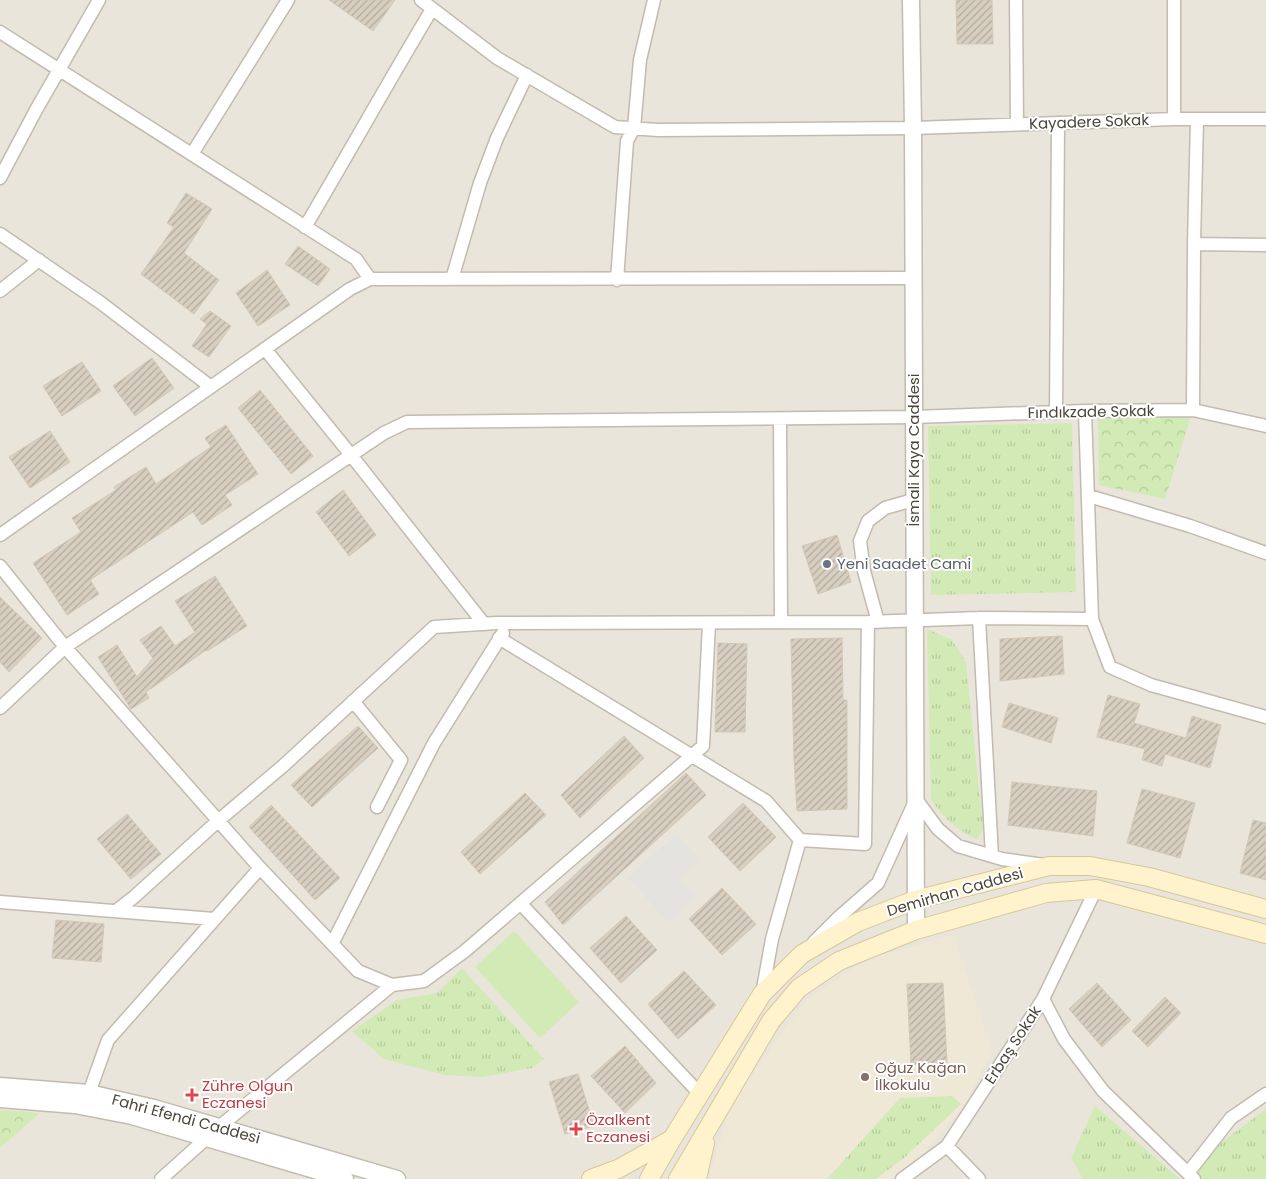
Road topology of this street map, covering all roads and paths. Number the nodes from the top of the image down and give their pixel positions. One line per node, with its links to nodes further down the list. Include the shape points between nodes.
1 (288, 0): 19 (street)
2 (421, 0): 8 (street, Kayadere Sokak)
3 (654, 0): 17 (street, via 640,60)
4 (910, 0): 18 (street, İsmali Kaya Caddesi)
5 (1016, 0): 16 (street)
6 (1174, 0): 12 (street)
7 (97, 2): 10 (street)
8 (432, 9): 11 (street, Kayadere Sokak, via 497,58); 21 (street)
9 (0, 32): 10 (street)
10 (60, 70): 19 (street); 20 (street)
11 (527, 75): 17 (street, Kayadere Sokak, via 615,127); 28 (street, via 480,183)
12 (1174, 119): 13 (street, Kayadere Sokak); 15 (street, Kayadere Sokak)
13 (1197, 119): 14 (street, Kayadere Sokak); 23 (street)
14 (1266, 119)
15 (1058, 123): 16 (street, Kayadere Sokak); 35 (street)
16 (1017, 124): 18 (street, Kayadere Sokak)
17 (634, 128): 18 (street, Kayadere Sokak); 29 (street, via 627,141)
18 (913, 128): 26 (street, İsmali Kaya Caddesi)
19 (192, 154): 21 (street)
20 (0, 178)
21 (305, 227): 27 (street, via 356,258)
22 (0, 234): 25 (street)
23 (1194, 244): 24 (street); 33 (street)
24 (1266, 245)
25 (39, 260): 30 (street); 32 (street)
26 (913, 278): 29 (street); 36 (street, İsmali Kaya Caddesi)
27 (370, 279): 28 (street); 31 (street, via 350,289)
28 (452, 279): 29 (street)
29 (616, 280)
30 (0, 291)
31 (264, 349): 32 (street); 39 (street)
32 (211, 387): 42 (street)
33 (1193, 410): 34 (street, Fındıkzade Sokak); 38 (street, Fındıkzade Sokak)
34 (1085, 411): 35 (street, Fındıkzade Sokak); 40 (street)
35 (1056, 413): 36 (street, Fındıkzade Sokak)
36 (914, 417): 37 (street, Fındıkzade Sokak); 41 (street, İsmali Kaya Caddesi)
37 (780, 419): 39 (street, Fındıkzade Sokak, via 407,422); 48 (street)
38 (1266, 426)
39 (351, 455): 52 (street); 54 (street, Fındıkzade Sokak)
40 (1089, 496): 43 (street); 46 (street)
41 (913, 500): 47 (street, İsmali Kaya Caddesi); 49 (street, via 885,508 868,521 860,541)
42 (0, 535)
43 (1266, 553)
44 (0, 566): 54 (street)
45 (978, 618): 46 (street); 47 (street); 63 (street)
46 (1092, 619): 57 (street, via 1110,667 1151,685)
47 (915, 621): 49 (street); 59 (street, İsmali Kaya Caddesi)
48 (781, 622): 49 (street); 51 (street)
49 (873, 622): 62 (street, via 865,844)
50 (509, 623): 51 (street); 52 (street); 53 (street)
51 (709, 623): 58 (street, via 703,746)
52 (484, 624): 55 (street, via 434,627)
53 (499, 638): 58 (street); 75 (street, via 434,743)
54 (65, 647): 56 (street, Fındıkzade Sokak); 61 (street)
55 (353, 701): 60 (street, via 401,760); 61 (street)
56 (0, 708)
57 (1266, 717)
58 (691, 755): 62 (street, via 766,801); 69 (street)
59 (916, 799): 63 (street, via 938,829 958,846); 67 (street, İsmali Kaya Caddesi); 76 (street, via 878,883)
60 (377, 807)
61 (219, 820): 65 (street); 71 (street)
62 (800, 840): 78 (street, via 772,939)
63 (992, 856): 64 (street)
64 (1049, 866): 67 (main road, Demirhan Caddesi); 70 (main road, Demirhan Caddesi, via 1090,866 1149,877)
65 (260, 868): 72 (street); 75 (street)
66 (1096, 889): 73 (main road, Demirhan Caddesi, via 1046,893); 74 (main road, Demirhan Caddesi); 79 (street, Erbaş Sokak)
67 (915, 900): 73 (street, İsmali Kaya Caddesi); 76 (main road, Demirhan Caddesi, via 858,922)
68 (0, 902): 71 (street)
69 (520, 904): 77 (street, via 424,981); 82 (street)
70 (1266, 909)
71 (116, 911): 72 (street)
72 (214, 919): 81 (street, via 108,1040)
73 (916, 930): 85 (main road, Demirhan Caddesi, via 839,961 799,988 770,1021)
74 (1266, 934)
75 (332, 944): 77 (street, via 358,971)
76 (802, 954): 78 (main road, Demirhan Caddesi)
77 (392, 985): 86 (street)
78 (762, 994): 82 (main road, Demirhan Caddesi)
79 (1043, 999): 88 (street, Erbaş Sokak); 89 (street, via 1064,1039 1103,1091)
80 (0, 1086): 81 (street, Fahri Efendi Caddesi)
81 (89, 1093): 86 (street, Fahri Efendi Caddesi, via 154,1108)
82 (700, 1094): 87 (main road, Demirhan Caddesi)
83 (1266, 1094): 89 (street, via 1231,1118)
84 (0, 1099): 86 (street, Fahri Efendi Caddesi, via 75,1105)
85 (709, 1126): 95 (main road, Demirhan Caddesi); 96 (main road)
86 (213, 1133): 90 (street, Fahri Efendi Caddesi); 91 (street); 92 (street, Fahri Efendi Caddesi)
87 (672, 1139): 93 (main road, via 618,1169); 94 (main road, Demirhan Caddesi)
88 (947, 1146): 97 (street, Erbaş Sokak); 98 (street)
89 (1191, 1176)
90 (391, 1178)
91 (161, 1179)
92 (345, 1179)
93 (591, 1179)
94 (650, 1179)
95 (678, 1179)
96 (697, 1179)
97 (902, 1179)
98 (979, 1179)

